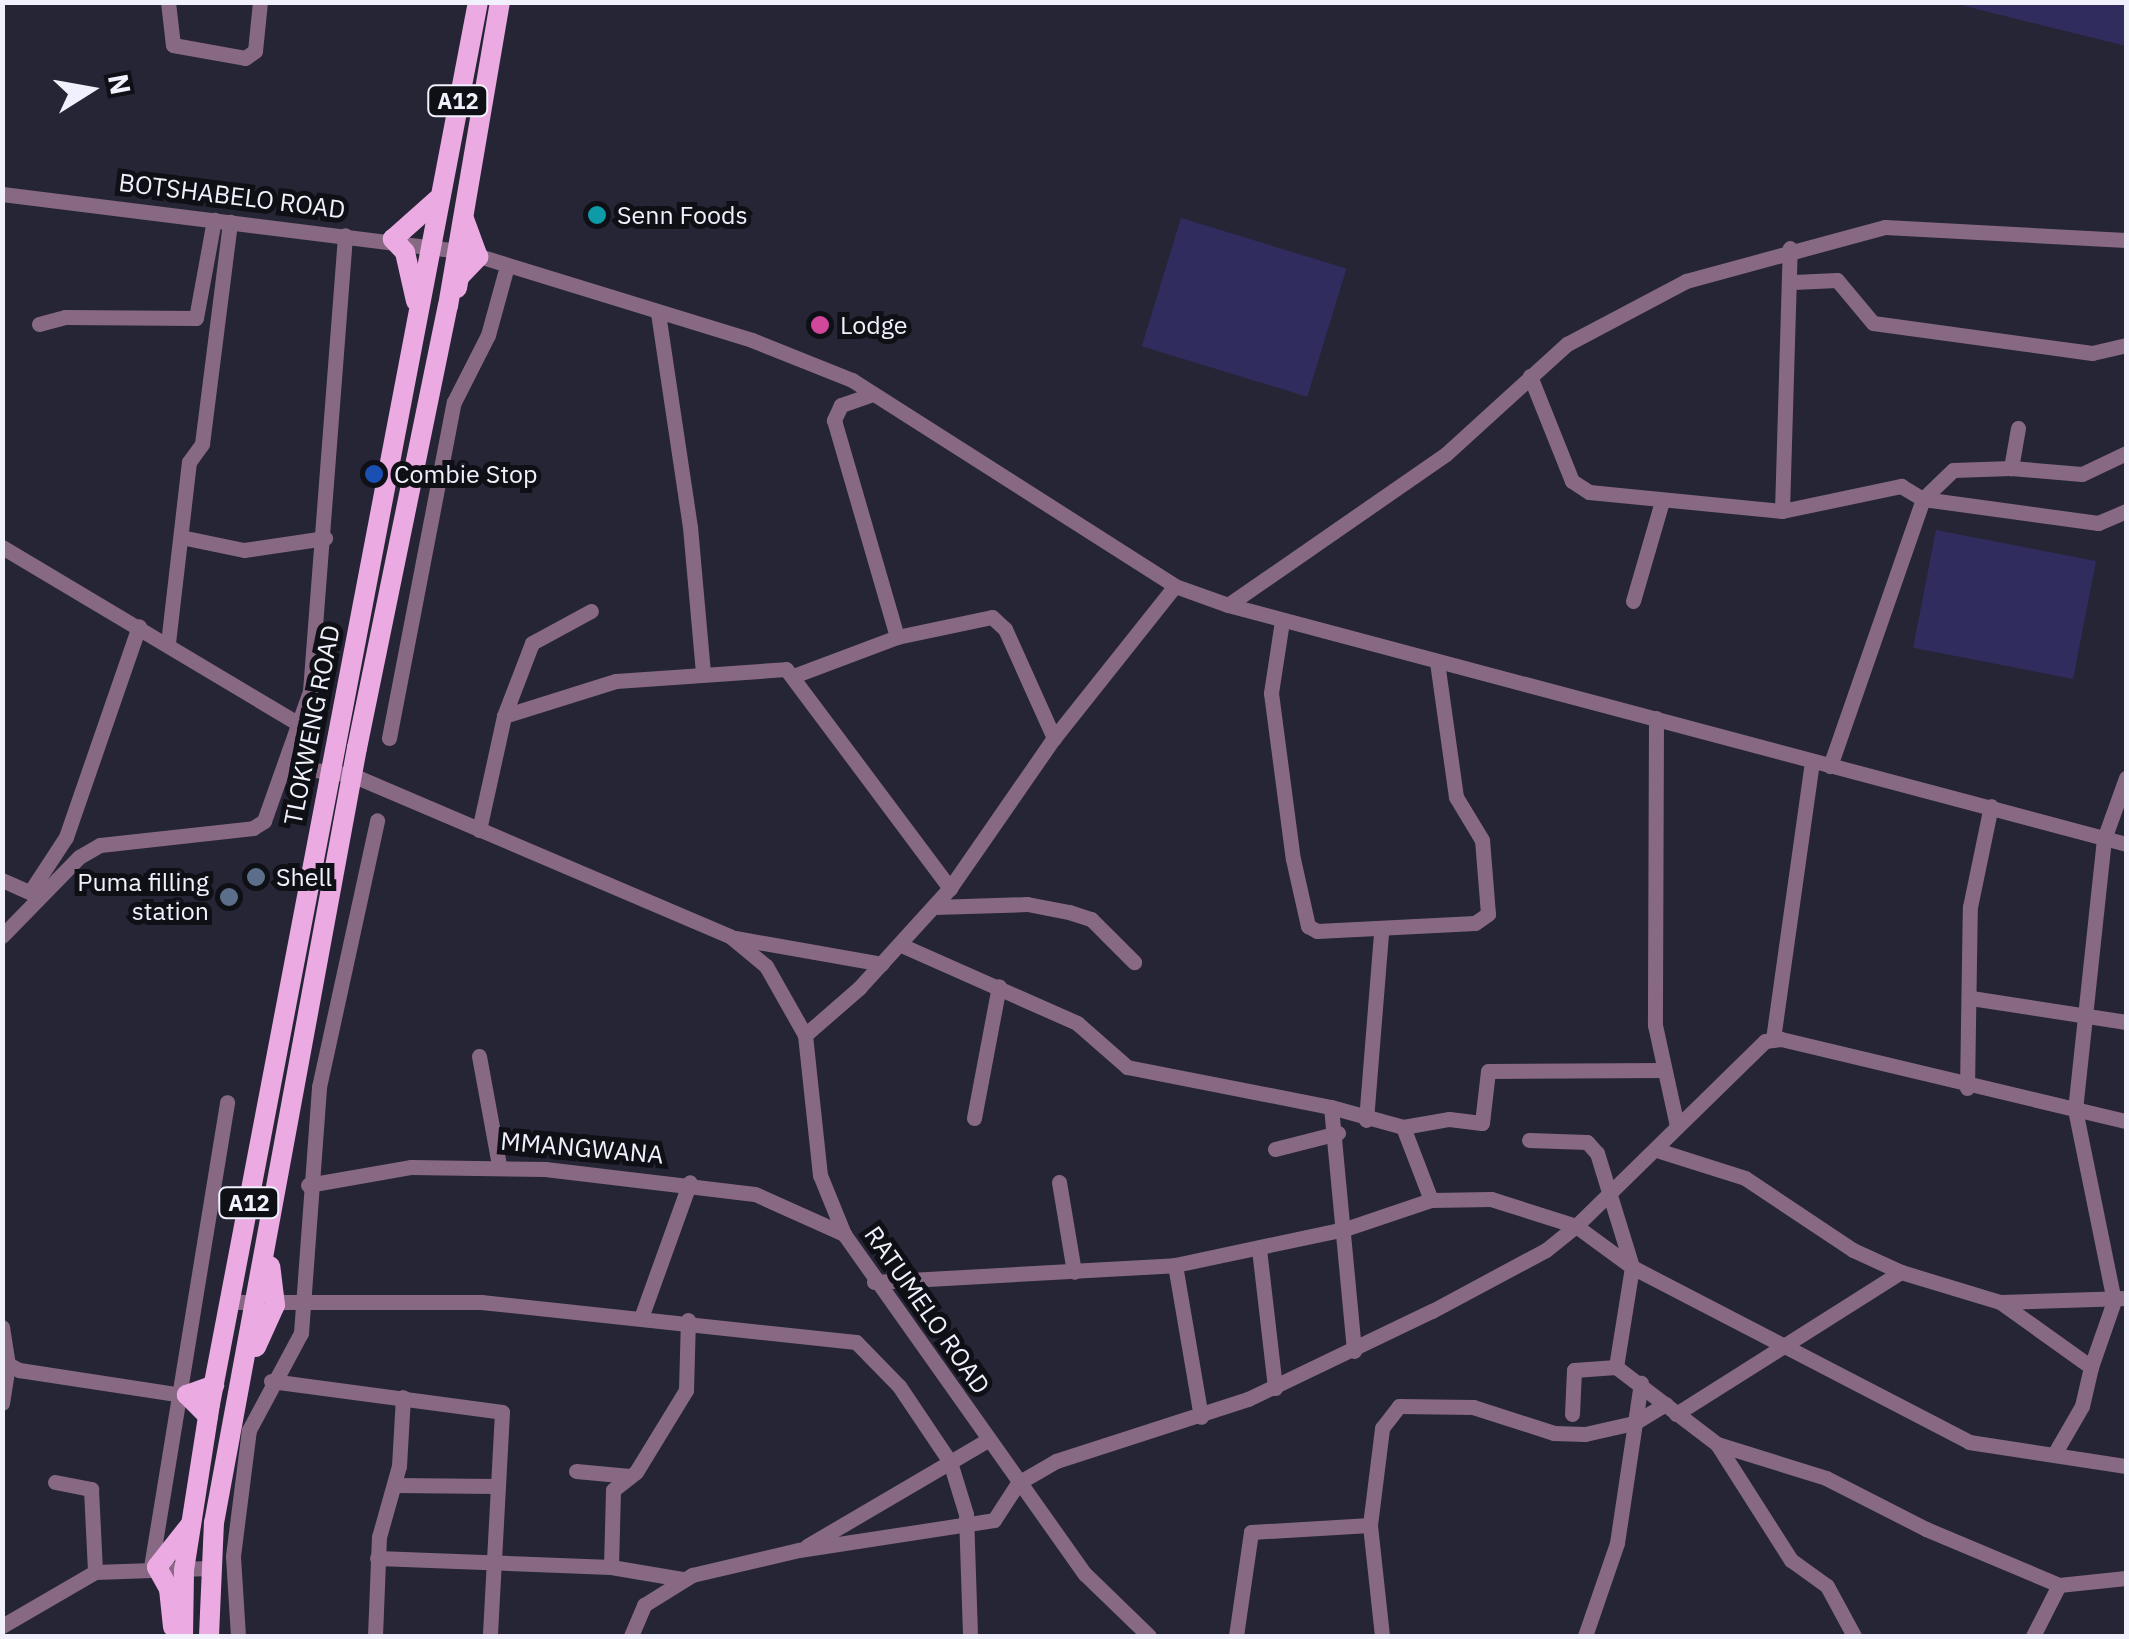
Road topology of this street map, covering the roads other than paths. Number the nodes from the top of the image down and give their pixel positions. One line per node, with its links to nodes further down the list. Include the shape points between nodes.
1 (168, 2): 2 (street, via 173,45 245,58 255,52)
2 (260, 2)
3 (478, 2): 7 (main road, TLOKWENG ROAD / A12)
4 (500, 2): 6 (main road, TLOKWENG ROAD / A12)
5 (4, 193): 8 (street, BOTSHABELO ROAD)
6 (466, 197): 14 (main road, TLOKWENG ROAD / A12); 15 (main road, via 464,221)
7 (437, 200): 10 (main road); 12 (main road, TLOKWENG ROAD / A12)
8 (222, 221): 9 (street, BOTSHABELO ROAD); 21 (street, via 196,318 65,318); 32 (street, via 202,444 190,462)
9 (345, 235): 10 (street, BOTSHABELO ROAD); 33 (street)
10 (392, 239): 12 (street, BOTSHABELO ROAD); 19 (main road, via 405,252)
11 (2126, 240): 13 (street, via 1885,227)
12 (429, 246): 14 (street, BOTSHABELO ROAD); 19 (main road, TLOKWENG ROAD / A12)
13 (1790, 248): 17 (street); 23 (street, via 1686,280 1624,309)
14 (456, 249): 15 (street, BOTSHABELO ROAD); 18 (main road, TLOKWENG ROAD / A12)
15 (478, 257): 16 (street, BOTSHABELO ROAD); 18 (main road, via 458,277)
16 (507, 266): 20 (street, BOTSHABELO ROAD); 49 (street, via 488,335 454,402)
17 (1793, 282): 22 (street, via 1837,280 1873,323 2092,353); 30 (street, via 1781,392)
18 (448, 306): 55 (main road, TLOKWENG ROAD / A12)
19 (420, 307): 54 (main road, TLOKWENG ROAD / A12)
20 (658, 313): 24 (street, BOTSHABELO ROAD, via 752,340); 44 (street, via 690,527)
21 (39, 324)
22 (2126, 345)
23 (1530, 376): 29 (street, via 1572,482 1589,492); 37 (street, via 1446,454)
24 (873, 394): 35 (street, BOTSHABELO ROAD); 41 (street, via 841,404 834,420)
25 (2018, 428): 27 (street)
26 (2126, 453): 27 (street, via 2082,474)
27 (2011, 468): 28 (street, via 1953,470)
28 (1923, 499): 30 (street, via 1901,486); 31 (street, via 2098,524); 53 (street)
29 (1662, 501): 30 (street); 36 (street)
30 (1782, 511)
31 (2126, 511)
32 (182, 538): 33 (street, via 244,550); 42 (street)
33 (325, 538): 48 (street)
34 (2, 547): 40 (street)
35 (1175, 586): 37 (street, BOTSHABELO ROAD); 50 (street)
36 (1634, 601)
37 (1228, 605): 39 (street, BOTSHABELO ROAD)
38 (591, 611): 46 (street, via 532,643)
39 (1282, 621): 43 (street, BOTSHABELO ROAD); 66 (street, via 1271,693 1308,926)
40 (139, 626): 42 (street); 64 (street, via 66,837)
41 (897, 637): 45 (street); 50 (street, via 997,619)
42 (168, 643): 48 (street)
43 (1437, 660): 47 (street, BOTSHABELO ROAD); 66 (street, via 1456,797 1482,840 1490,910 1475,923)
44 (702, 672): 45 (street, via 786,668); 46 (street, via 616,681)
45 (796, 674): 63 (street, via 817,712)
46 (504, 716): 59 (street)
47 (1656, 718): 51 (street, BOTSHABELO ROAD); 79 (street, via 1654,1025)
48 (302, 724): 52 (street)
49 (390, 738)
50 (1054, 738): 63 (street)
51 (1812, 762): 53 (street, BOTSHABELO ROAD); 77 (street)
52 (286, 766): 54 (street, RATUMELO ROAD); 64 (street, via 260,824 100,845)
53 (1830, 766): 57 (street, BOTSHABELO ROAD)
54 (328, 771): 55 (street, RATUMELO ROAD); 109 (main road, TLOKWENG ROAD / A12)
55 (352, 775): 59 (street, RATUMELO ROAD); 111 (main road, TLOKWENG ROAD / A12)
56 (2126, 778): 60 (street)
57 (1991, 806): 60 (street, BOTSHABELO ROAD); 73 (street, via 1970,907)
58 (377, 820): 96 (street, via 319,1087)
59 (479, 830): 68 (street, RATUMELO ROAD)
60 (2104, 839): 61 (street, BOTSHABELO ROAD); 74 (street)
61 (2126, 844)
62 (2, 880): 64 (street)
63 (950, 888): 65 (street)
64 (34, 894): 67 (street)
65 (934, 907): 69 (street); 70 (street, via 1026,904 1069,912 1091,920)
66 (1380, 932): 85 (street)
67 (2, 936)
68 (731, 938): 71 (street); 76 (street, RATUMELO ROAD, via 780,985)
69 (902, 945): 71 (street); 72 (street)
70 (1134, 962)
71 (882, 964): 76 (street)
72 (998, 986): 82 (street, via 1077,1023 1127,1068); 84 (street)
73 (1971, 998): 74 (street); 80 (street)
74 (2088, 1014): 75 (street); 83 (street)
75 (2126, 1022)
76 (806, 1035): 101 (street, RATUMELO ROAD, via 820,1175)
77 (1773, 1039): 80 (street); 87 (street, via 1757,1046)
78 (479, 1056): 93 (street)
79 (1663, 1070): 87 (street); 88 (street, via 1488,1071 1482,1123 1449,1119)
80 (1967, 1088): 83 (street)
81 (227, 1102): 125 (street)
82 (1331, 1106): 85 (street); 89 (street)
83 (2076, 1110): 86 (street); 108 (street)
84 (974, 1118)
85 (1366, 1120): 88 (street)
86 (2126, 1121)
87 (1677, 1126): 92 (street)
88 (1403, 1127): 98 (street)
89 (1338, 1134): 91 (street); 100 (street)
90 (1529, 1140): 97 (street, via 1587,1142)
91 (1275, 1148)
92 (1660, 1150): 97 (street); 106 (street, via 1745,1178 1852,1250)
93 (499, 1165): 94 (street, MMANGWANA); 96 (street, MMANGWANA, via 392,1169)
94 (690, 1182): 101 (street, MMANGWANA, via 755,1194); 113 (street)
95 (1058, 1182): 105 (street)
96 (308, 1185): 112 (street)
97 (1612, 1195): 99 (street); 104 (street)
98 (1432, 1200): 99 (street, via 1491,1198); 100 (street)
99 (1576, 1226): 104 (street); 117 (street, via 1546,1250)
100 (1345, 1229): 102 (street); 117 (street)
101 (844, 1234): 107 (street, RATUMELO ROAD)
102 (1258, 1250): 103 (street); 124 (street)
103 (1176, 1265): 105 (street); 131 (street)
104 (1632, 1268): 116 (street); 119 (street)
105 (1074, 1272): 107 (street)
106 (1901, 1272): 110 (street); 116 (street)
107 (874, 1282): 133 (street, RATUMELO ROAD)
108 (2120, 1300): 110 (street); 120 (street)
109 (230, 1302): 111 (street); 123 (main road, TLOKWENG ROAD / A12)
110 (2000, 1302): 120 (street)
111 (265, 1304): 112 (street); 151 (main road, TLOKWENG ROAD / A12)
112 (304, 1304): 113 (street, via 481,1302); 121 (street, via 298,1343)
113 (642, 1315): 114 (street)
114 (688, 1320): 136 (street, via 865,1346); 139 (street, via 686,1390)
115 (2, 1327): 118 (street)
116 (1787, 1347): 128 (street); 135 (street, via 1969,1442)
117 (1354, 1351): 124 (street)
118 (8, 1364): 125 (street); 127 (street)
119 (1616, 1367): 122 (street); 129 (street, via 1574,1370)
120 (2091, 1367): 135 (street, via 2082,1406)
121 (271, 1381): 126 (street); 163 (street, via 249,1430 233,1556)
122 (1641, 1383): 128 (street); 132 (street)
123 (214, 1385): 125 (main road); 130 (main road, TLOKWENG ROAD / A12)
124 (1275, 1388): 131 (street)
125 (181, 1395): 130 (main road); 150 (street)
126 (403, 1397): 142 (street); 143 (street, via 502,1412)
127 (2, 1403)
128 (1671, 1409): 132 (street); 134 (street)
129 (1572, 1414)
130 (208, 1416): 144 (main road, TLOKWENG ROAD / A12)
131 (1201, 1417): 141 (street, via 1089,1446)
132 (1634, 1424): 145 (street, via 1554,1433 1473,1407 1398,1406 1382,1428); 171 (street, via 1617,1543)
133 (988, 1440): 136 (street); 141 (street, RATUMELO ROAD)
134 (1716, 1444): 158 (street, via 1826,1478 1926,1530); 172 (street, via 1791,1560 1827,1586)
135 (2056, 1451): 137 (street)
136 (950, 1462): 146 (street); 147 (street)
137 (2126, 1466)
138 (576, 1471): 139 (street)
139 (630, 1476): 152 (street, via 613,1490)
140 (55, 1482): 155 (street, via 91,1489)
141 (1018, 1483): 146 (street, via 997,1518); 168 (street, RATUMELO ROAD, via 1085,1574)
142 (394, 1485): 143 (street); 148 (street)
143 (496, 1486): 149 (street)
144 (191, 1524): 150 (main road); 153 (main road, TLOKWENG ROAD / A12)
145 (1370, 1524): 169 (street, via 1251,1532); 170 (street)
146 (967, 1529): 147 (street); 167 (street)
147 (799, 1550): 157 (street)
148 (378, 1558): 149 (street); 164 (street)
149 (491, 1560): 152 (street); 165 (street)
150 (154, 1567): 153 (street); 155 (street); 161 (main road, via 169,1589)
151 (209, 1568): 153 (street); 162 (main road, TLOKWENG ROAD / A12)
152 (611, 1568): 154 (street)
153 (184, 1570): 161 (main road, TLOKWENG ROAD / A12)
154 (640, 1570): 157 (street); 159 (street)
155 (95, 1572): 160 (street)
156 (2126, 1578): 158 (street)
157 (682, 1579): 159 (street)
158 (2059, 1584): 173 (street)
159 (644, 1604): 166 (street)
160 (2, 1626)
161 (180, 1636)
162 (209, 1636)
163 (238, 1636)
164 (375, 1636)
165 (490, 1636)
166 (631, 1636)
167 (970, 1636)
168 (1150, 1636)
169 (1236, 1636)
170 (1382, 1636)
171 (1585, 1636)
172 (1854, 1636)
173 (2033, 1636)

